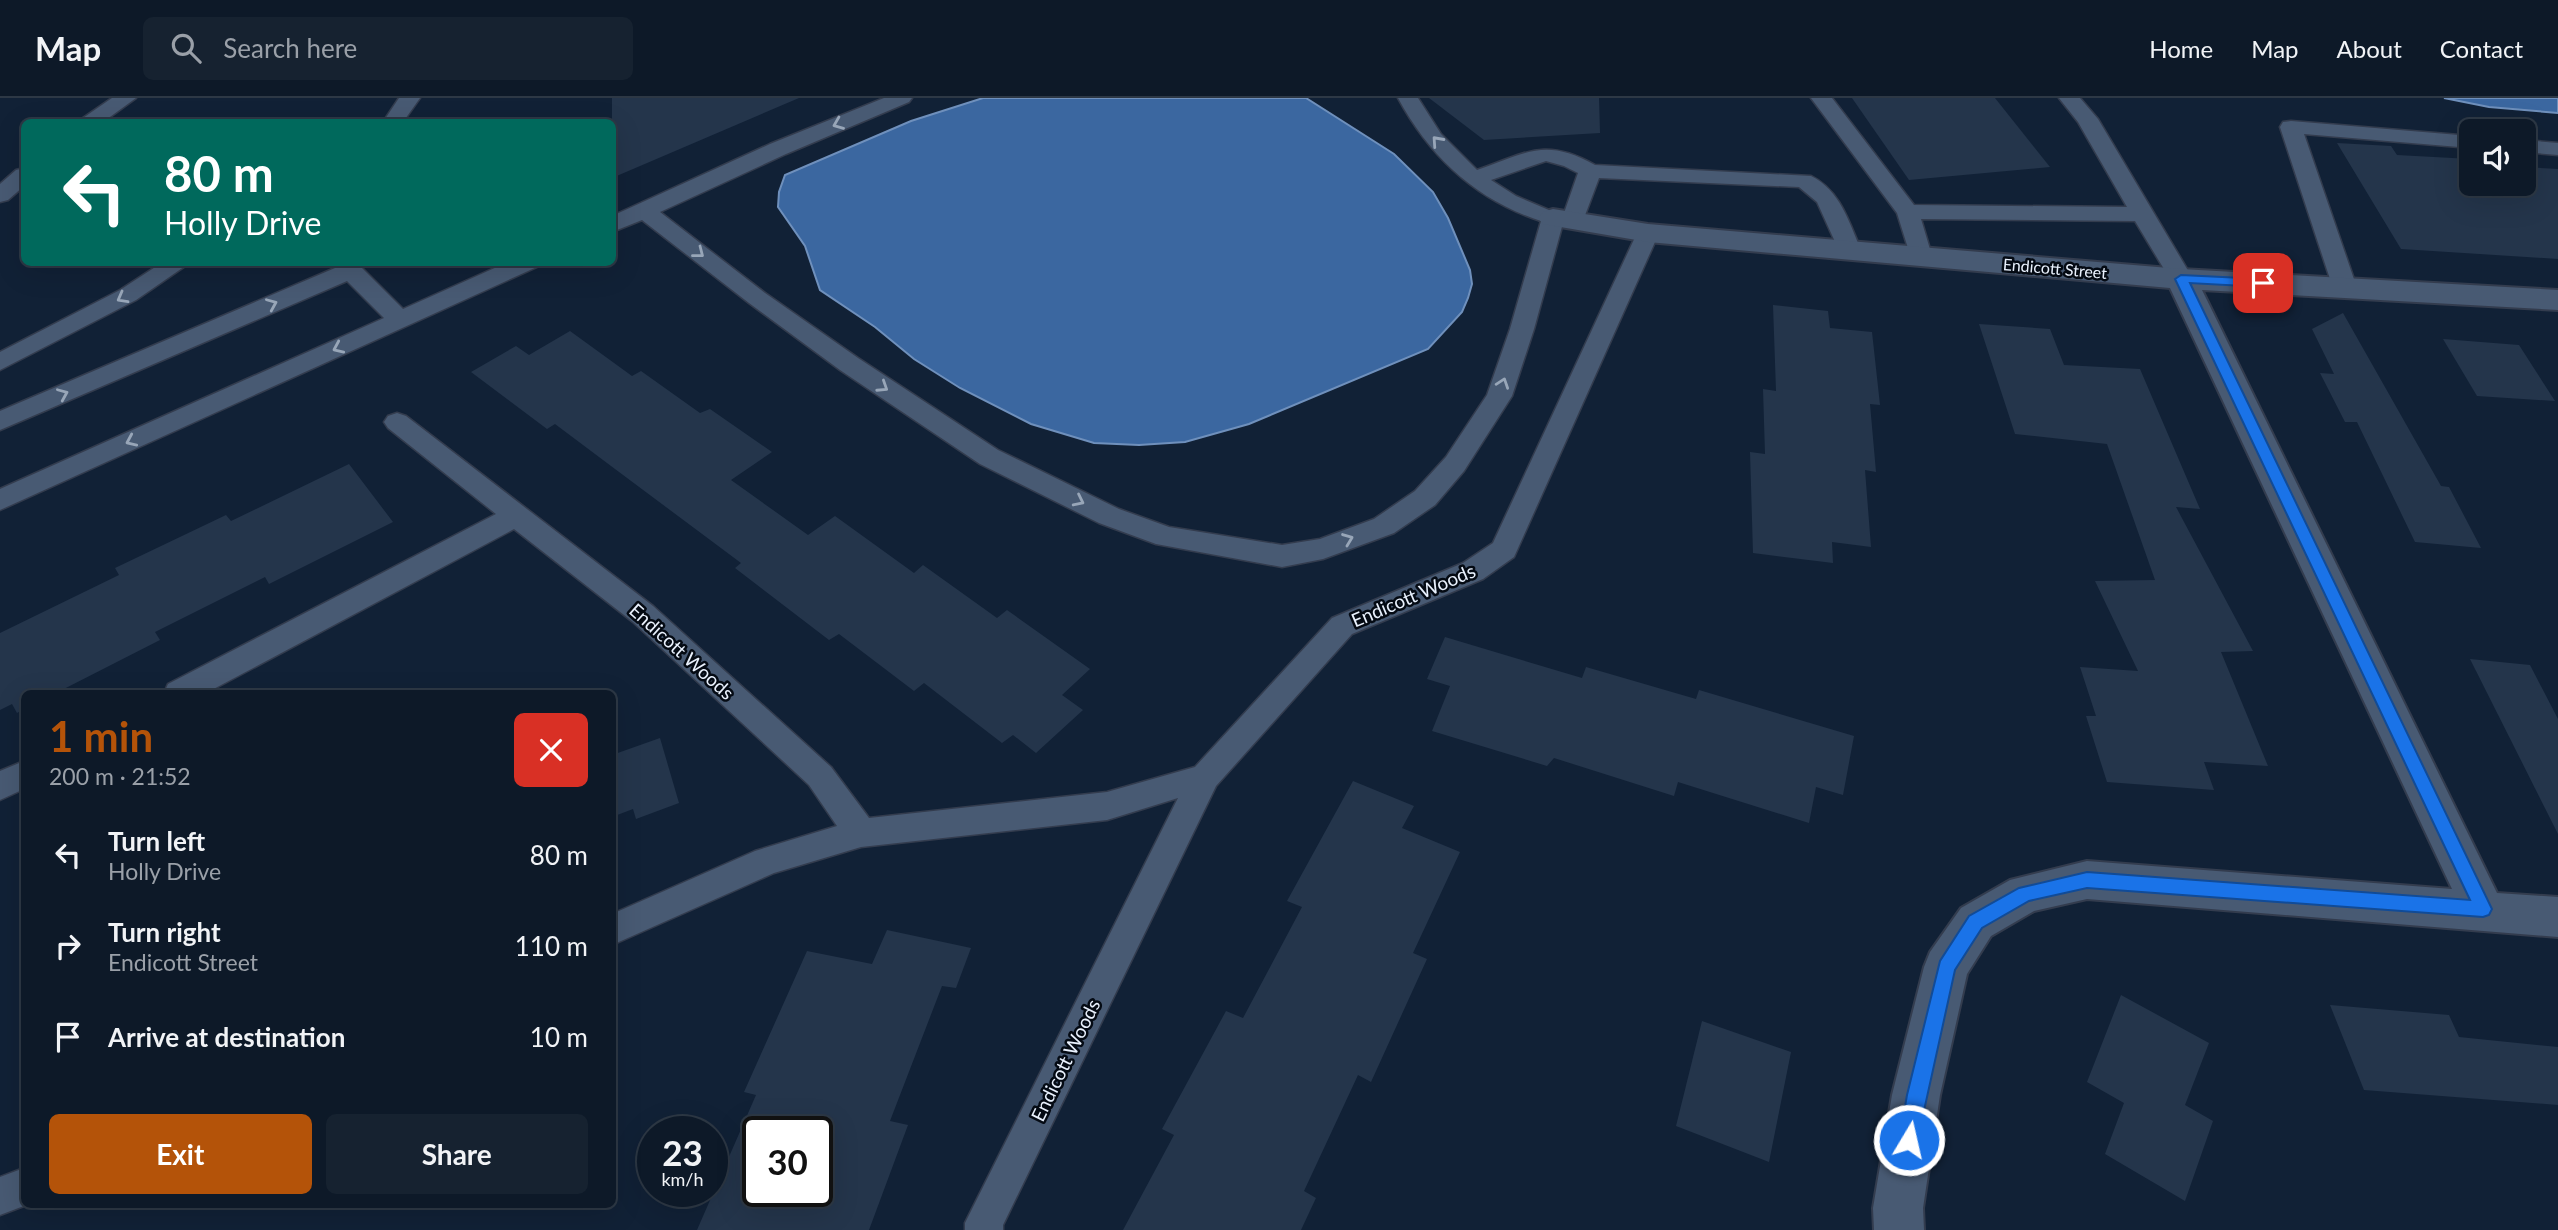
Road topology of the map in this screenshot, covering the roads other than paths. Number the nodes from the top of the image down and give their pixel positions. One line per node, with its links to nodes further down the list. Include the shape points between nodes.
1 (126, 98): 7 (lane)
2 (410, 98): 8 (lane)
3 (902, 98): 16 (lane, one-way to 16)
4 (1408, 98): 14 (lane, one-way to 4, via 1419,122)
5 (1821, 98): 17 (lane)
6 (2070, 98): 18 (lane, via 2087,118)
7 (94, 119)
8 (395, 119)
9 (2459, 141): 28 (lane, via 2291,127)
10 (2536, 147): 11 (lane)
11 (2558, 149)
12 (1590, 171): 14 (lane, via 1545,154); 19 (lane); 22 (lane, via 1803,181 1826,195)
13 (21, 178): 15 (lane)
14 (1474, 178): 19 (lane, via 1532,212)
15 (0, 195)
16 (645, 211): 19 (lane, one-way to 19, via 838,357 989,457 1108,516 1166,537 1282,556 1323,549 1384,526 1426,498 1455,464 1499,396); 20 (lane)
17 (1908, 212): 18 (lane); 23 (lane)
18 (2143, 214): 27 (lane)
19 (1563, 219): 21 (street, Endicott Street)
20 (616, 223)
21 (1648, 233): 22 (street, Endicott Street); 38 (lane, Endicott Woods, via 1504,551 1473,571 1342,626)
22 (1849, 250): 23 (street, Endicott Street)
23 (1920, 256): 27 (street, Endicott Street)
24 (174, 266): 31 (lane, one-way to 31)
25 (520, 266): 30 (lane)
26 (345, 267): 30 (lane); 32 (lane, one-way to 26)
27 (2181, 279): 28 (street, Endicott Street); 41 (street)
28 (2345, 288): 29 (street, Endicott Street)
29 (2558, 300)
30 (400, 320): 34 (lane, one-way to 34)
31 (0, 362)
32 (0, 421)
33 (397, 422): 35 (lane, Endicott Woods)
34 (0, 500)
35 (516, 516): 36 (lane); 40 (lane, Endicott Woods, via 643,614 820,776)
36 (185, 690)
37 (21, 776): 39 (lane)
38 (1205, 777): 40 (lane, via 1107,806); 46 (lane, Endicott Woods)
39 (0, 787)
40 (861, 833): 43 (lane, via 767,861)
41 (2483, 909): 42 (street); 47 (street, via 2087,880 2025,894 1976,922 1946,967 1916,1095 1898,1208)
42 (2558, 917)
43 (616, 928)
44 (21, 1187): 45 (lane)
45 (0, 1196)
46 (984, 1230)
47 (1899, 1230)

